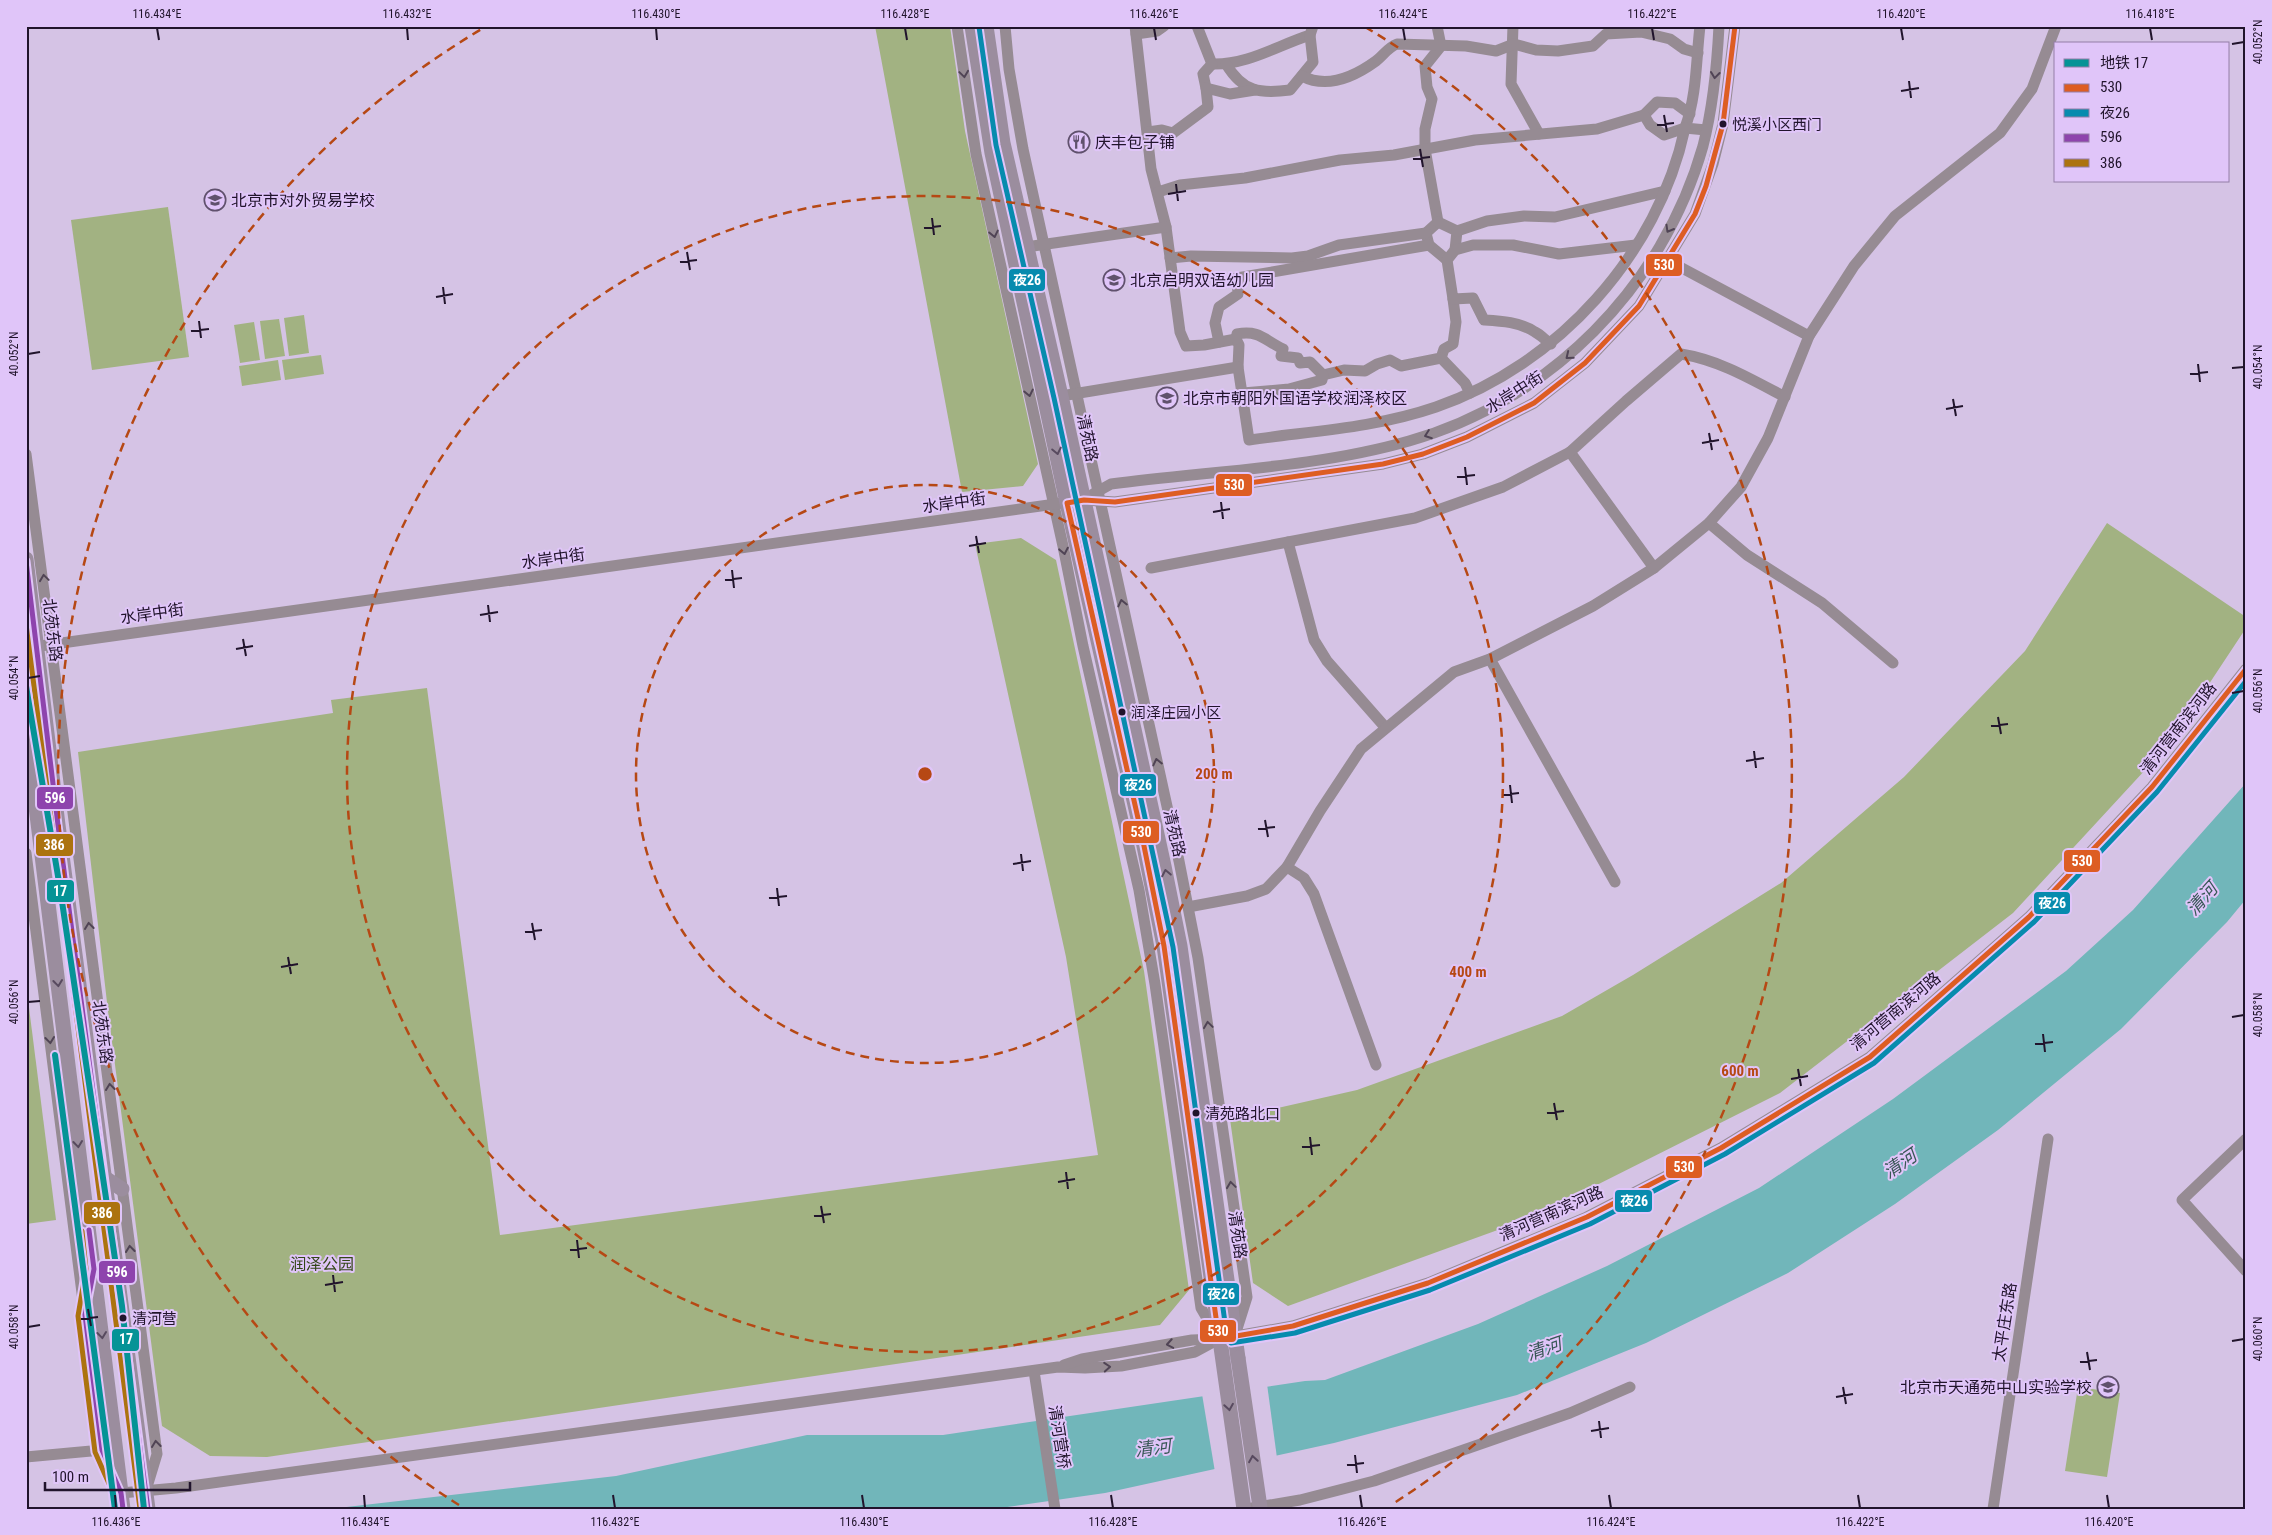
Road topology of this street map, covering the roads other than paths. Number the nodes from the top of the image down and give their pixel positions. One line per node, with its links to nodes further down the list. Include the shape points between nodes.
1 (957, 26): 61 (street, one-way to 61, via 976,154)
2 (972, 26): 61 (main road, 清苑路, one-way to 61, via 992,153)
3 (986, 26): 39 (main road, 清苑路, via 1003,143)
4 (1005, 26): 36 (street, via 1014,101)
5 (1164, 26): 13 (street, via 1157,32)
6 (1197, 26): 18 (street)
7 (1437, 26): 16 (street)
8 (1513, 26): 15 (street)
9 (1700, 26): 17 (street)
10 (1720, 26): 26 (street, 水岸中街, one-way to 26, via 1712,106)
11 (1735, 26): 43 (street, 水岸中街, via 1726,107 1713,164 1695,214)
12 (2056, 26): 45 (street, via 2032,89 2000,133 1895,216 1854,266)
13 (1135, 30): 27 (street)
14 (1311, 31): 19 (street, via 1243,62); 20 (street, via 1313,62)
15 (1514, 44): 16 (street, via 1496,52 1466,46); 17 (street, via 1558,51 1592,46 1606,34 1641,32 1670,40); 28 (street, via 1511,84)
16 (1441, 46): 20 (street, via 1397,44 1377,60 1339,81 1314,82); 29 (street, via 1425,66 1427,87 1432,98 1425,129)
17 (1698, 53): 23 (street)
18 (1212, 64): 19 (street); 21 (street, via 1203,74)
19 (1226, 64): 22 (street, via 1234,77)
20 (1302, 76): 22 (street, via 1290,90 1267,93)
21 (1206, 88): 22 (street, via 1230,94); 27 (street, via 1208,107 1182,127 1173,133 1162,130)
22 (1255, 90)
23 (1690, 114): 24 (street, via 1675,103 1657,102); 25 (street)
24 (1644, 116): 25 (street, via 1664,135); 28 (street, via 1597,129)
25 (1685, 128): 26 (street); 30 (street, via 1680,153)
26 (1706, 130): 59 (street, 水岸中街, one-way to 59, via 1677,215 1625,299 1580,347 1494,408 1418,438 1361,452 1111,484)
27 (1148, 132): 31 (street, via 1151,169)
28 (1539, 134): 29 (street, via 1475,140)
29 (1425, 150): 31 (street, via 1340,160); 32 (street)
30 (1665, 191): 34 (street, via 1555,217 1524,216 1487,221); 38 (street)
31 (1158, 192): 33 (street)
32 (1438, 222): 34 (street); 35 (street)
33 (1166, 227): 36 (street); 41 (street)
34 (1457, 231): 40 (street)
35 (1426, 233): 37 (street); 41 (street, via 1339,246 1292,258)
36 (1044, 244): 39 (street); 52 (street)
37 (1429, 245): 42 (street); 47 (street, via 1238,278 1238,294 1219,307 1215,322)
38 (1636, 245): 40 (street, via 1559,254 1513,245 1472,245); 48 (street, via 1606,289)
39 (1026, 247): 55 (main road, 清苑路)
40 (1455, 250): 42 (street)
41 (1170, 258): 47 (street, via 1180,332 1186,346)
42 (1447, 260): 44 (street)
43 (1667, 260): 45 (street); 59 (street, 水岸中街, via 1639,306 1585,362 1534,402 1467,437 1423,454 1383,464 1115,502)
44 (1453, 299): 48 (street, via 1473,298 1484,320 1522,326); 49 (street, via 1456,322 1453,344 1444,349)
45 (1809, 336): 56 (street)
46 (1236, 339): 47 (street); 50 (street, via 1239,345); 51 (street, via 1237,334 1249,332 1261,335 1283,349 1281,356 1298,358 1300,363 1310,362)
47 (1219, 342)
48 (1551, 344): 54 (street, via 1502,377)
49 (1441, 358): 51 (street, via 1401,366 1390,360 1365,371 1344,370); 54 (street, via 1465,383)
50 (1238, 368): 52 (street); 53 (street)
51 (1323, 375): 53 (street, via 1322,380 1288,389)
52 (1077, 393): 55 (street); 59 (street)
53 (1243, 393): 54 (street, via 1249,440 1369,425 1435,407)
54 (1470, 393)
55 (1061, 396): 60 (main road, 清苑路)
56 (1785, 396): 57 (street, via 1722,364 1681,354); 62 (street, via 1768,438 1741,487)
57 (1570, 452): 63 (street, via 1503,487 1415,518); 66 (street)
58 (26, 454): 67 (street, one-way to 58)
59 (1099, 497): 60 (street, 水岸中街); 76 (street, one-way to 59)
60 (1084, 500): 61 (street, 水岸中街); 85 (main road, 清苑路, one-way to 60, via 1180,946)
61 (1060, 504): 67 (street, 水岸中街); 86 (main road, 清苑路, one-way to 86, via 1140,826 1164,946)
62 (1709, 523): 66 (street); 69 (street, via 1747,555 1822,604)
63 (1288, 542): 65 (street); 72 (street, via 1314,640 1327,661)
64 (26, 559): 67 (main road, 北苑东路)
65 (1151, 568)
66 (1654, 568): 68 (street, via 1593,606)
67 (39, 646): 80 (main road, 北苑东路, via 58,825); 81 (street, one-way to 67)
68 (1490, 659): 72 (street, via 1454,672); 75 (street)
69 (1893, 663)
70 (2246, 669): 85 (street, 清河营南滨河路, via 2152,787 2029,917 1870,1057 1721,1148 1587,1217 1428,1283 1293,1326)
71 (26, 726): 82 (main road, one-way to 82)
72 (1385, 727): 74 (street, via 1361,749)
73 (26, 853): 84 (street, one-way to 84)
74 (1287, 867): 76 (street, via 1266,889); 77 (street, via 1304,878 1314,894)
75 (1615, 882)
76 (1188, 908): 85 (street, one-way to 76, via 1247,1297)
77 (1376, 1065)
78 (2246, 1138): 83 (street, via 2182,1200)
79 (2048, 1139): 98 (street, 太平庄东路)
80 (105, 1178): 81 (main road); 91 (main road, 北苑东路)
81 (122, 1188): 91 (street, one-way to 81, via 157,1454)
82 (94, 1269): 84 (main road); 92 (main road, one-way to 92)
83 (2246, 1271)
84 (85, 1315): 89 (street)
85 (1234, 1336): 86 (street, 清河营南滨河路); 93 (main road, 清苑路, one-way to 85, bridge)
86 (1218, 1339): 87 (street, via 1192,1340 1091,1357); 97 (main road, 清苑路, one-way to 97)
87 (1034, 1371): 91 (street); 96 (street, 清河营桥)
88 (1630, 1387): 93 (street, via 1570,1413 1374,1481)
89 (102, 1450): 90 (street); 92 (street)
90 (26, 1457)
91 (146, 1491): 92 (street); 95 (main road, 北苑东路)
92 (121, 1493): 94 (main road)
93 (1257, 1508)
94 (123, 1509)
95 (148, 1509)
96 (1055, 1509)
97 (1244, 1509)
98 (1993, 1509)

